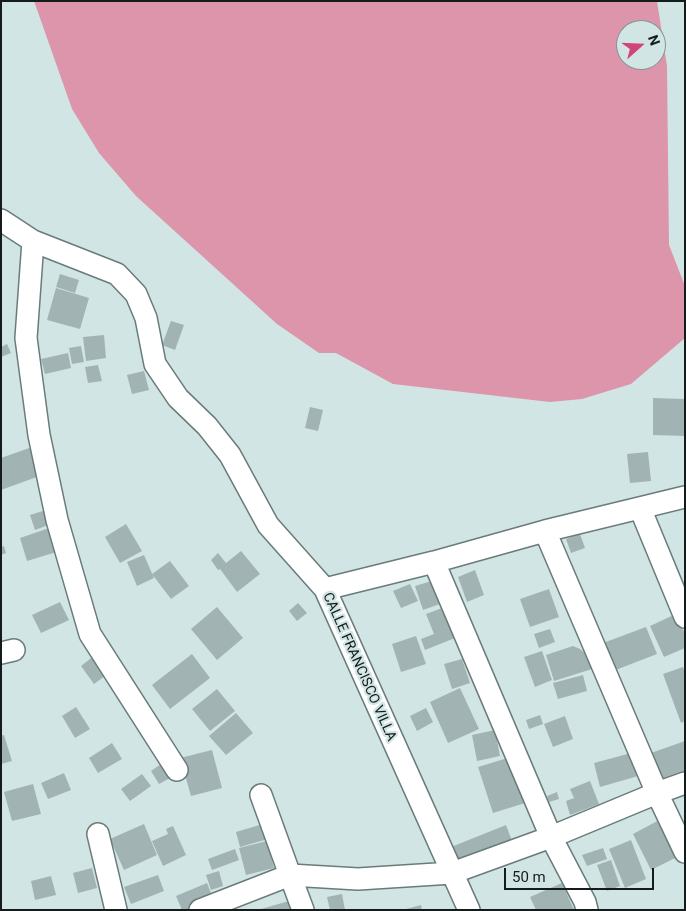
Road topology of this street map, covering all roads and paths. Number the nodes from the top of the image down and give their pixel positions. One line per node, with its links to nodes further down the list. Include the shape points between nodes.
1 (1, 220): 2 (street, CALLE FRANCISCO VILLA)
2 (32, 241): 7 (street, CALLE FRANCISCO VILLA, via 117,274 136,294 146,318 155,364 178,398 208,426 230,455 268,525); 9 (street, via 26,338 39,435 57,520 90,634)
3 (685, 497): 4 (street)
4 (640, 508): 5 (street); 8 (street)
5 (545, 532): 6 (street); 11 (street)
6 (434, 562): 7 (street); 14 (street)
7 (324, 589): 16 (street, CALLE FRANCISCO VILLA)
8 (685, 617)
9 (177, 770)
10 (685, 783): 11 (street)
11 (657, 793): 14 (street); 15 (street)
12 (261, 795): 17 (street)
13 (98, 834): 18 (street)
14 (550, 837): 16 (street); 22 (street)
15 (685, 852)
16 (452, 873): 17 (street, via 358,879); 21 (street, CALLE FRANCISCO VILLA)
17 (290, 875): 19 (street); 20 (street)
18 (116, 910)
19 (200, 910)
20 (304, 910)
21 (469, 910)
22 (587, 910)

